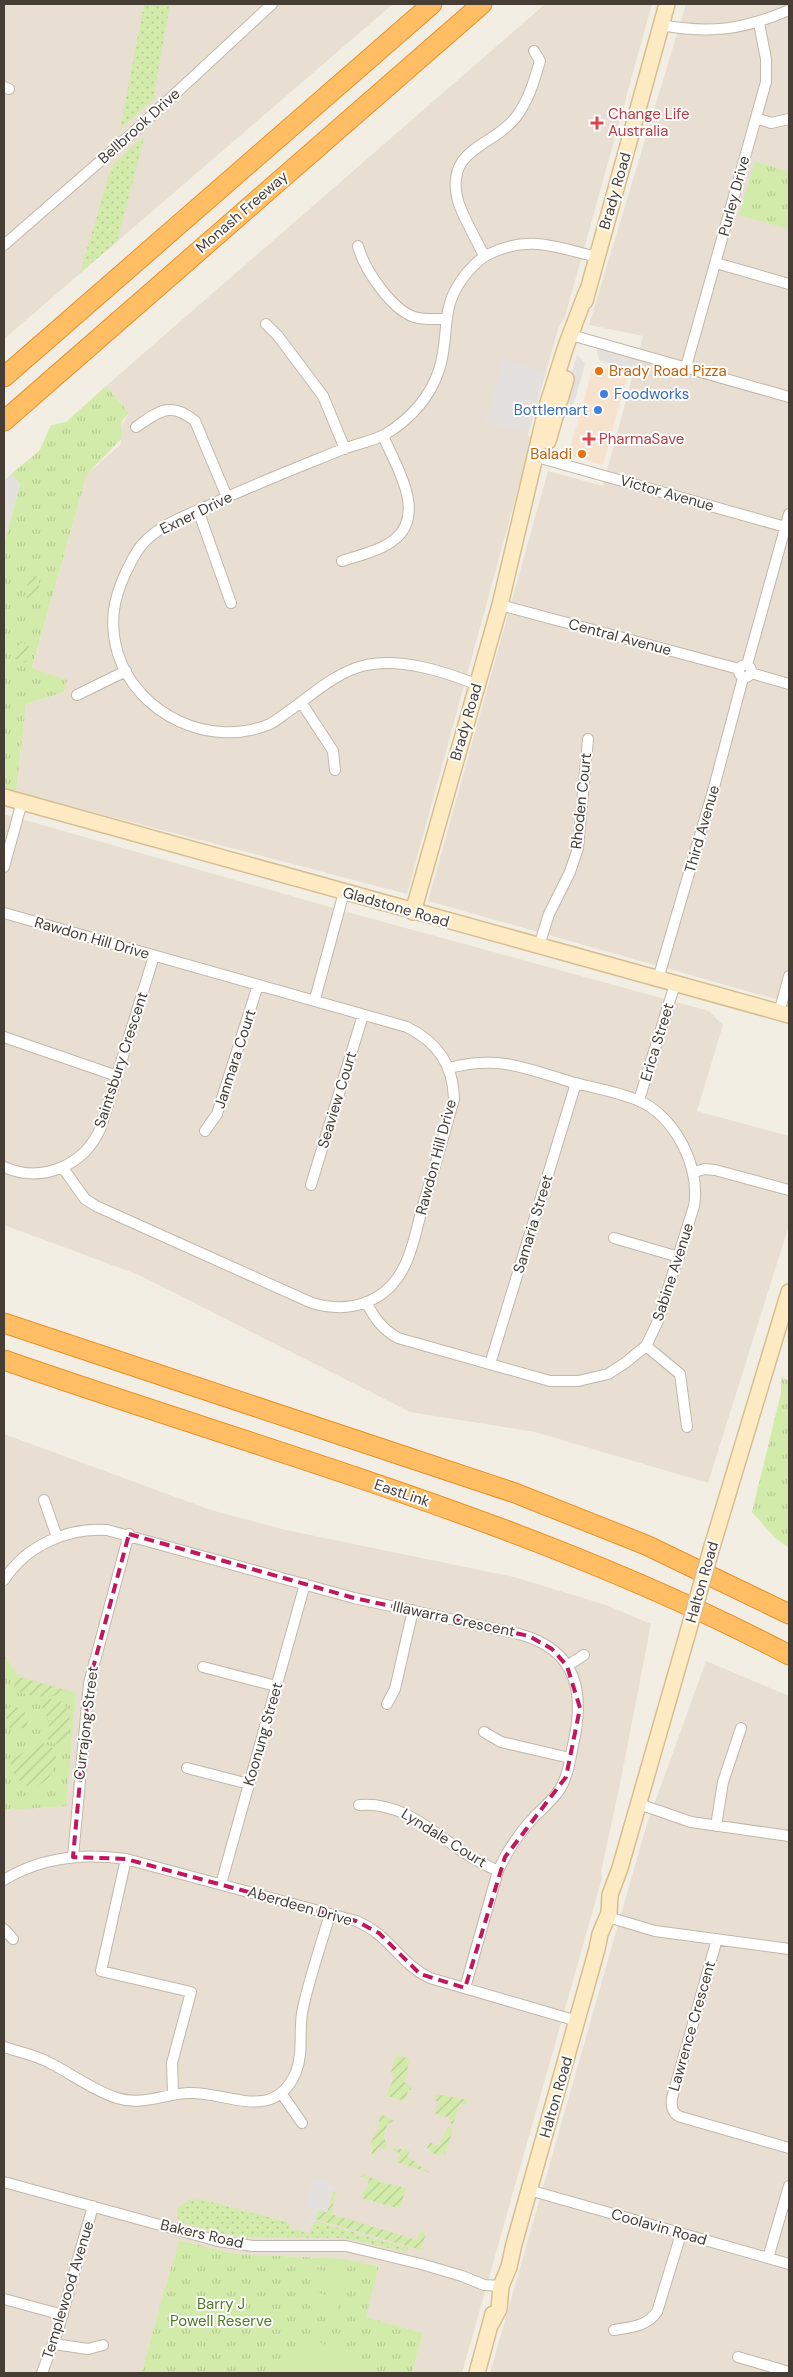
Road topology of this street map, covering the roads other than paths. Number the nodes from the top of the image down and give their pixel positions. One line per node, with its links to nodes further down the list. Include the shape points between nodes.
1 (272, 4): 11 (street, Bellbrook Drive)
2 (432, 4): 23 (highway)
3 (482, 4): 25 (highway, Monash Freeway)
4 (667, 4): 7 (main road, Brady Road)
5 (789, 10): 6 (street)
6 (760, 23): 7 (street, via 703,31); 9 (street, Purley Drive, via 767,67)
7 (661, 25): 14 (main road, Brady Road)
8 (534, 51): 13 (street, via 540,60 532,90 516,118 493,139 472,149 459,163 457,198)
9 (756, 118): 10 (street, via 771,122); 15 (street, Purley Drive)
10 (789, 119)
11 (4, 246)
12 (358, 246): 18 (street, via 378,285 399,308 415,317)
13 (484, 256): 14 (street, Exner Drive, via 511,244 525,242); 18 (street, Exner Drive, via 454,292)
14 (596, 258): 17 (main road, Brady Road)
15 (716, 263): 16 (street); 21 (street, Purley Drive)
16 (789, 284)
17 (587, 291): 20 (main road, Brady Road); 22 (main road, Brady Road, via 566,346)
18 (446, 319): 27 (street, Exner Drive, via 443,355 431,387 408,418)
19 (266, 324): 28 (street, via 323,396)
20 (578, 337): 21 (street); 22 (main road, Brady Road)
21 (686, 366): 24 (street)
22 (562, 374): 29 (main road, Brady Road); 34 (main road, Brady Road, via 546,406)
23 (4, 377)
24 (789, 397)
25 (4, 421)
26 (136, 427): 30 (street, via 160,410 170,409 188,415 195,421)
27 (383, 436): 28 (street, Exner Drive); 35 (street, via 408,495 410,506 406,522 402,532 386,545)
28 (345, 449): 30 (street, Exner Drive)
29 (544, 459): 33 (street, Victor Avenue); 34 (main road, Brady Road)
30 (227, 497): 31 (street, Exner Drive)
31 (198, 510): 36 (street); 38 (street, Exner Drive, via 151,535 136,551 115,595 114,636)
32 (789, 514): 33 (street, Third Avenue)
33 (787, 528): 39 (street, Third Avenue)
34 (518, 533): 37 (main road, Brady Road)
35 (342, 561)
36 (231, 603)
37 (500, 605): 39 (street, Central Avenue); 40 (main road, Brady Road)
38 (126, 671): 42 (street); 43 (street, Exner Drive, via 145,700 177,721 208,732 236,732 271,724)
39 (745, 671): 41 (street, Central Avenue); 55 (street, Third Avenue)
40 (476, 684): 43 (street, Exner Drive, via 408,664 379,663 350,670); 51 (main road, Brady Road)
41 (789, 684)
42 (77, 695)
43 (301, 702): 45 (street, via 333,751)
44 (588, 739): 52 (street, Rhoden Court, via 578,848 549,914)
45 (335, 770)
46 (4, 797): 47 (main road, Gladstone Road)
47 (22, 802): 48 (street); 49 (main road, Gladstone Road)
48 (4, 867)
49 (344, 892): 51 (main road, Gladstone Road); 58 (street)
50 (4, 912): 53 (street, Rawdon Hill Drive)
51 (413, 912): 52 (main road, Gladstone Road)
52 (539, 946): 55 (main road, Gladstone Road)
53 (154, 956): 57 (street, Rawdon Hill Drive); 63 (street, Saintsbury Crescent)
54 (789, 976): 59 (street)
55 (658, 979): 56 (main road, Gladstone Road)
56 (675, 984): 59 (main road, Gladstone Road); 65 (street, Erica Street)
57 (258, 985): 58 (street, Rawdon Hill Drive); 66 (street, Janmara Court, via 217,1114)
58 (315, 999): 60 (street, Rawdon Hill Drive)
59 (784, 1014)
60 (364, 1015): 62 (street, Rawdon Hill Drive, via 424,1035 439,1049); 70 (street, Seaview Court)
61 (4, 1037): 63 (street)
62 (450, 1068): 64 (street, Sabine Avenue, via 473,1062 497,1062); 75 (street, Rawdon Hill Drive, via 454,1099 405,1264 387,1289)
63 (117, 1076): 68 (street, Saintsbury Crescent, via 98,1135 83,1154)
64 (576, 1083): 65 (street, Sabine Avenue); 79 (street, Samaria Street)
65 (639, 1100): 69 (street, Sabine Avenue, via 664,1119 682,1142)
66 (205, 1131)
67 (4, 1167): 68 (street, Saintsbury Crescent, via 34,1174)
68 (63, 1168): 75 (street, Rawdon Hill Drive, via 85,1199 96,1206 312,1303 329,1308 347,1308)
69 (694, 1172): 71 (street, via 714,1170); 73 (street, Sabine Avenue, via 695,1199)
70 (311, 1185)
71 (789, 1190)
72 (614, 1238): 73 (street)
73 (679, 1257): 77 (street, Sabine Avenue, via 658,1321)
74 (789, 1292): 101 (main road, Halton Road, bridge)
75 (366, 1302): 79 (street, Sabine Avenue, via 375,1319 398,1338)
76 (9, 1324): 89 (highway, via 515,1492 646,1545)
77 (646, 1346): 79 (street, Sabine Avenue, via 608,1374 578,1381 550,1381); 82 (street, via 680,1374)
78 (4, 1360): 81 (highway, EastLink)
79 (490, 1364)
80 (4, 1369): 81 (highway)
81 (76, 1385): 91 (highway, EastLink, via 410,1495 543,1543 732,1625)
82 (687, 1427)
83 (44, 1500): 85 (street)
84 (129, 1534): 85 (street, Illawarra Crescent, via 96,1529); 87 (street, Illawarra Crescent); 105 (street, Currajong Street, via 88,1683)
85 (57, 1537): 86 (street, Illawarra Crescent, via 28,1554)
86 (4, 1580)
87 (305, 1584): 88 (street, Illawarra Crescent); 94 (street, Koonung Street)
88 (412, 1610): 92 (street, Illawarra Crescent, via 529,1636 552,1649); 95 (street, via 395,1689)
89 (789, 1614)
90 (584, 1655): 92 (street)
91 (789, 1655)
92 (567, 1666): 98 (street, Illawarra Crescent, via 576,1686 580,1708)
93 (203, 1667): 94 (street)
94 (276, 1686): 100 (street, Koonung Street)
95 (387, 1704)
96 (741, 1728): 103 (street, via 724,1778)
97 (484, 1732): 98 (street, via 501,1742)
98 (570, 1758): 107 (street, Illawarra Crescent, via 566,1777 558,1791 518,1837)
99 (187, 1768): 100 (street)
100 (248, 1784): 109 (street, Koonung Street)
101 (639, 1804): 103 (street, via 691,1822); 111 (main road, Halton Road, via 610,1895)
102 (359, 1805): 107 (street, Lyndale Court, via 377,1804 398,1809 468,1856)
103 (716, 1826): 104 (street)
104 (789, 1836)
105 (73, 1857): 106 (street, Aberdeen Drive); 108 (street, Aberdeen Drive, via 46,1861)
106 (126, 1859): 109 (street, Aberdeen Drive); 120 (street, via 101,1971 191,1992 173,2058)
107 (498, 1871): 116 (street, Illawarra Crescent)
108 (4, 1880)
109 (221, 1884): 110 (street, Aberdeen Drive)
110 (330, 1914): 116 (street, Aberdeen Drive, via 373,1928 420,1974); 119 (street, via 303,2009 296,2072)
111 (611, 1918): 114 (street, via 655,1931); 117 (main road, Halton Road, via 600,1934)
112 (4, 1929): 113 (street)
113 (13, 1939)
114 (717, 1939): 115 (street); 122 (street, Lawrence Crescent, via 672,2098 673,2110 681,2117)
115 (789, 1949)
116 (465, 1988): 117 (street, Aberdeen Drive)
117 (577, 2021): 125 (main road, Halton Road)
118 (4, 2047): 120 (street, via 48,2061 117,2098 144,2101)
119 (281, 2093): 120 (street, via 248,2103 200,2093); 121 (street)
120 (173, 2094)
121 (302, 2123)
122 (789, 2148)
123 (4, 2182): 126 (street, Bakers Road)
124 (789, 2186): 128 (street)
125 (529, 2190): 127 (street, Coolavin Road); 130 (main road, Halton Road, via 509,2267)
126 (93, 2206): 130 (street, Bakers Road, via 218,2241 253,2246 346,2246 462,2276 486,2278); 132 (street, Templewood Avenue)
127 (681, 2234): 128 (street, Coolavin Road); 133 (street, via 657,2312 640,2326)
128 (768, 2258): 129 (street, Coolavin Road)
129 (789, 2264)
130 (497, 2285): 139 (main road, Halton Road, via 499,2309 491,2324)
131 (4, 2299): 132 (street)
132 (62, 2316): 134 (street, Templewood Avenue)
133 (614, 2330)
134 (54, 2344): 135 (street, via 92,2349); 138 (street, Templewood Avenue)
135 (103, 2345)
136 (738, 2357): 137 (street)
137 (789, 2372)
138 (42, 2373)
139 (477, 2373)

